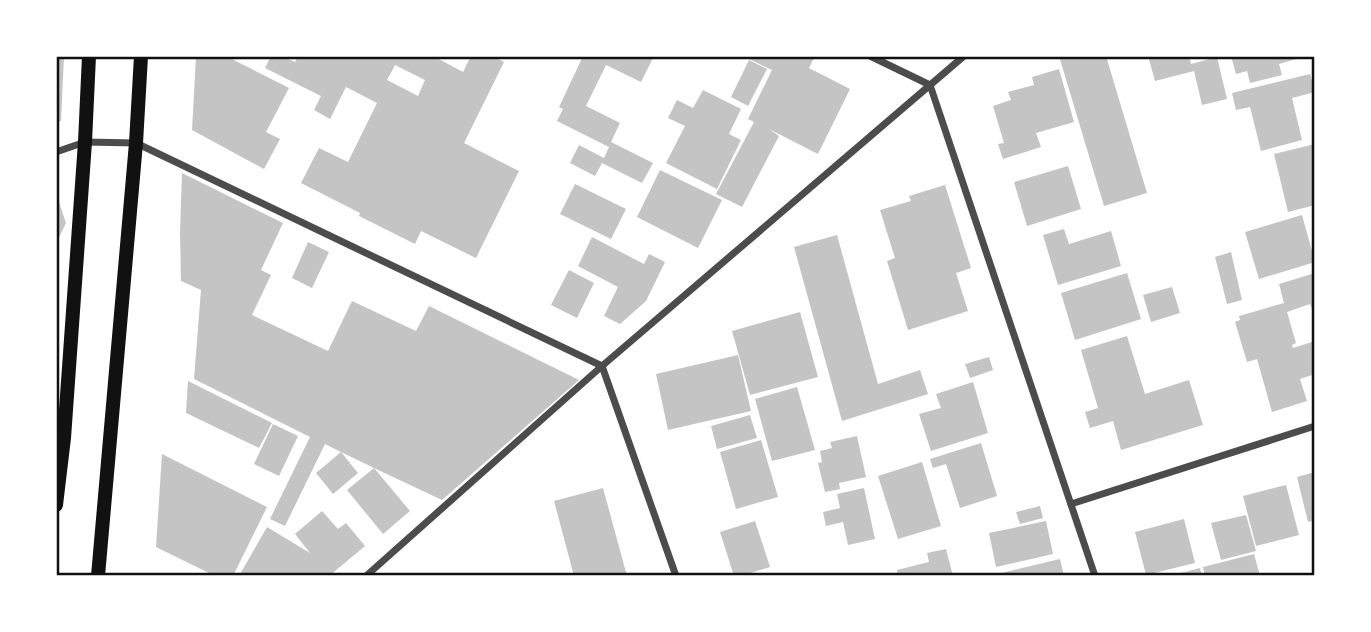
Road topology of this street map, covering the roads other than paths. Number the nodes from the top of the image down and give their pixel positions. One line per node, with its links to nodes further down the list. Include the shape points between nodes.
1 (89, 56): 6 (main road)
2 (141, 56): 7 (main road)
3 (870, 56): 5 (street)
4 (964, 56): 5 (street)
5 (930, 85): 9 (street); 11 (street)
6 (85, 142): 7 (street); 8 (street); 12 (main road)
7 (136, 143): 9 (street); 13 (main road)
8 (56, 152)
9 (602, 366): 14 (street); 15 (street)
10 (1315, 426): 11 (street)
11 (1071, 504): 16 (street)
12 (56, 505)
13 (98, 576)
14 (366, 576)
15 (676, 576)
16 (1095, 576)

